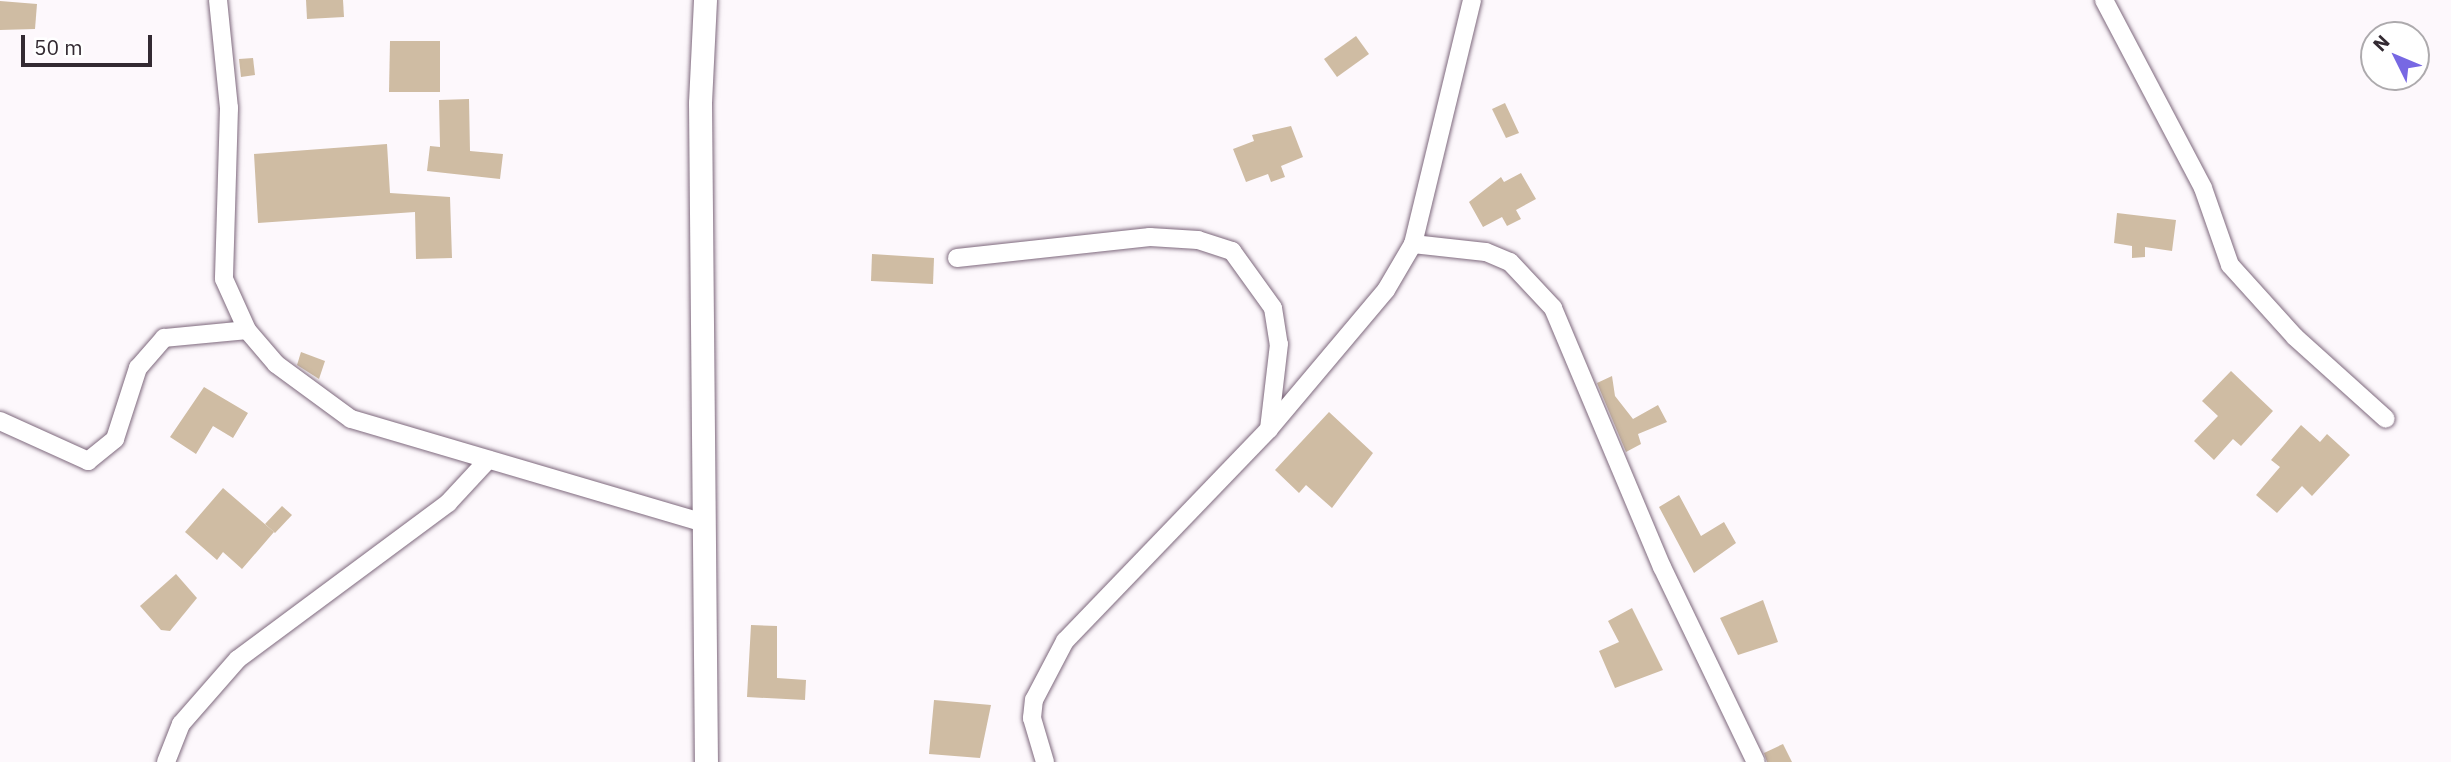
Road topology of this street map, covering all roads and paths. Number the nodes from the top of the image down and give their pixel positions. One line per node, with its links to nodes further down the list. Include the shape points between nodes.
1 (218, 0): 7 (street, via 229,108 224,279)
2 (705, 0): 12 (street)
3 (1472, 0): 5 (street)
4 (2104, 0): 8 (street, via 2203,188 2230,265 2295,337)
5 (1413, 244): 10 (street, via 1379,299); 16 (street, via 1486,252 1510,262 1553,308 1662,567)
6 (957, 258): 10 (street, via 1150,237 1198,240 1232,251 1273,307 1279,344)
7 (247, 330): 9 (street, via 164,338 138,368 115,439 89,461); 11 (street, via 295,383 351,419)
8 (2386, 419)
9 (0, 421)
10 (1269, 429): 15 (street, via 1065,641 1042,674 1032,718)
11 (488, 460): 12 (street); 13 (street, via 448,503 219,677 181,724)
12 (701, 522): 14 (street)
13 (166, 762)
14 (706, 762)
15 (1045, 762)
16 (1756, 762)

